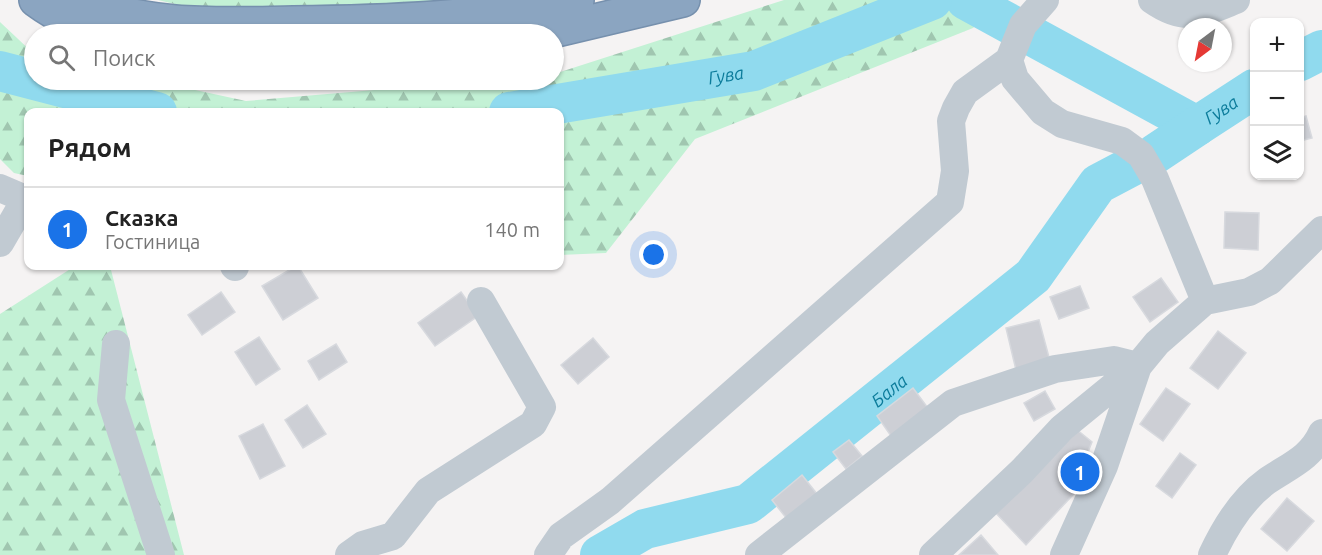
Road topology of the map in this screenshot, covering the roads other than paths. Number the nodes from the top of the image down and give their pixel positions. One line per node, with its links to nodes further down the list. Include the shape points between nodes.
1 (36, 0): 8 (highway)
2 (82, 0): 9 (highway, via 114,11)
3 (577, 0): 10 (highway, via 464,17)
4 (683, 0): 11 (highway)
5 (1045, 0): 12 (street, via 1023,25)
6 (1152, 0): 7 (street, via 1167,11 1188,16)
7 (1236, 0)
8 (79, 24)
9 (194, 24)
10 (233, 24)
11 (564, 28)
12 (1010, 55): 17 (street, via 1015,79 1043,112 1062,124 1122,141 1141,155 1155,179); 23 (street, via 965,92 956,108 951,122 955,171 950,202 610,501 561,536)
13 (18, 196): 15 (street)
14 (1322, 230): 17 (street, via 1270,281 1250,292)
15 (0, 243)
16 (480, 301): 22 (street, via 542,407 533,423 428,491 393,536 363,545)
17 (1205, 301): 19 (street, via 1157,343)
18 (116, 344): 21 (street, via 111,400)
19 (1138, 366): 24 (street, via 1114,360 1055,369 953,404); 25 (street, via 1062,428); 26 (street, via 1104,466)
20 (1322, 433): 27 (street, via 1306,456 1266,482 1241,506)
21 (161, 555)
22 (349, 555)
23 (548, 555)
24 (759, 555)
25 (933, 555)
26 (1064, 555)
27 (1212, 555)

